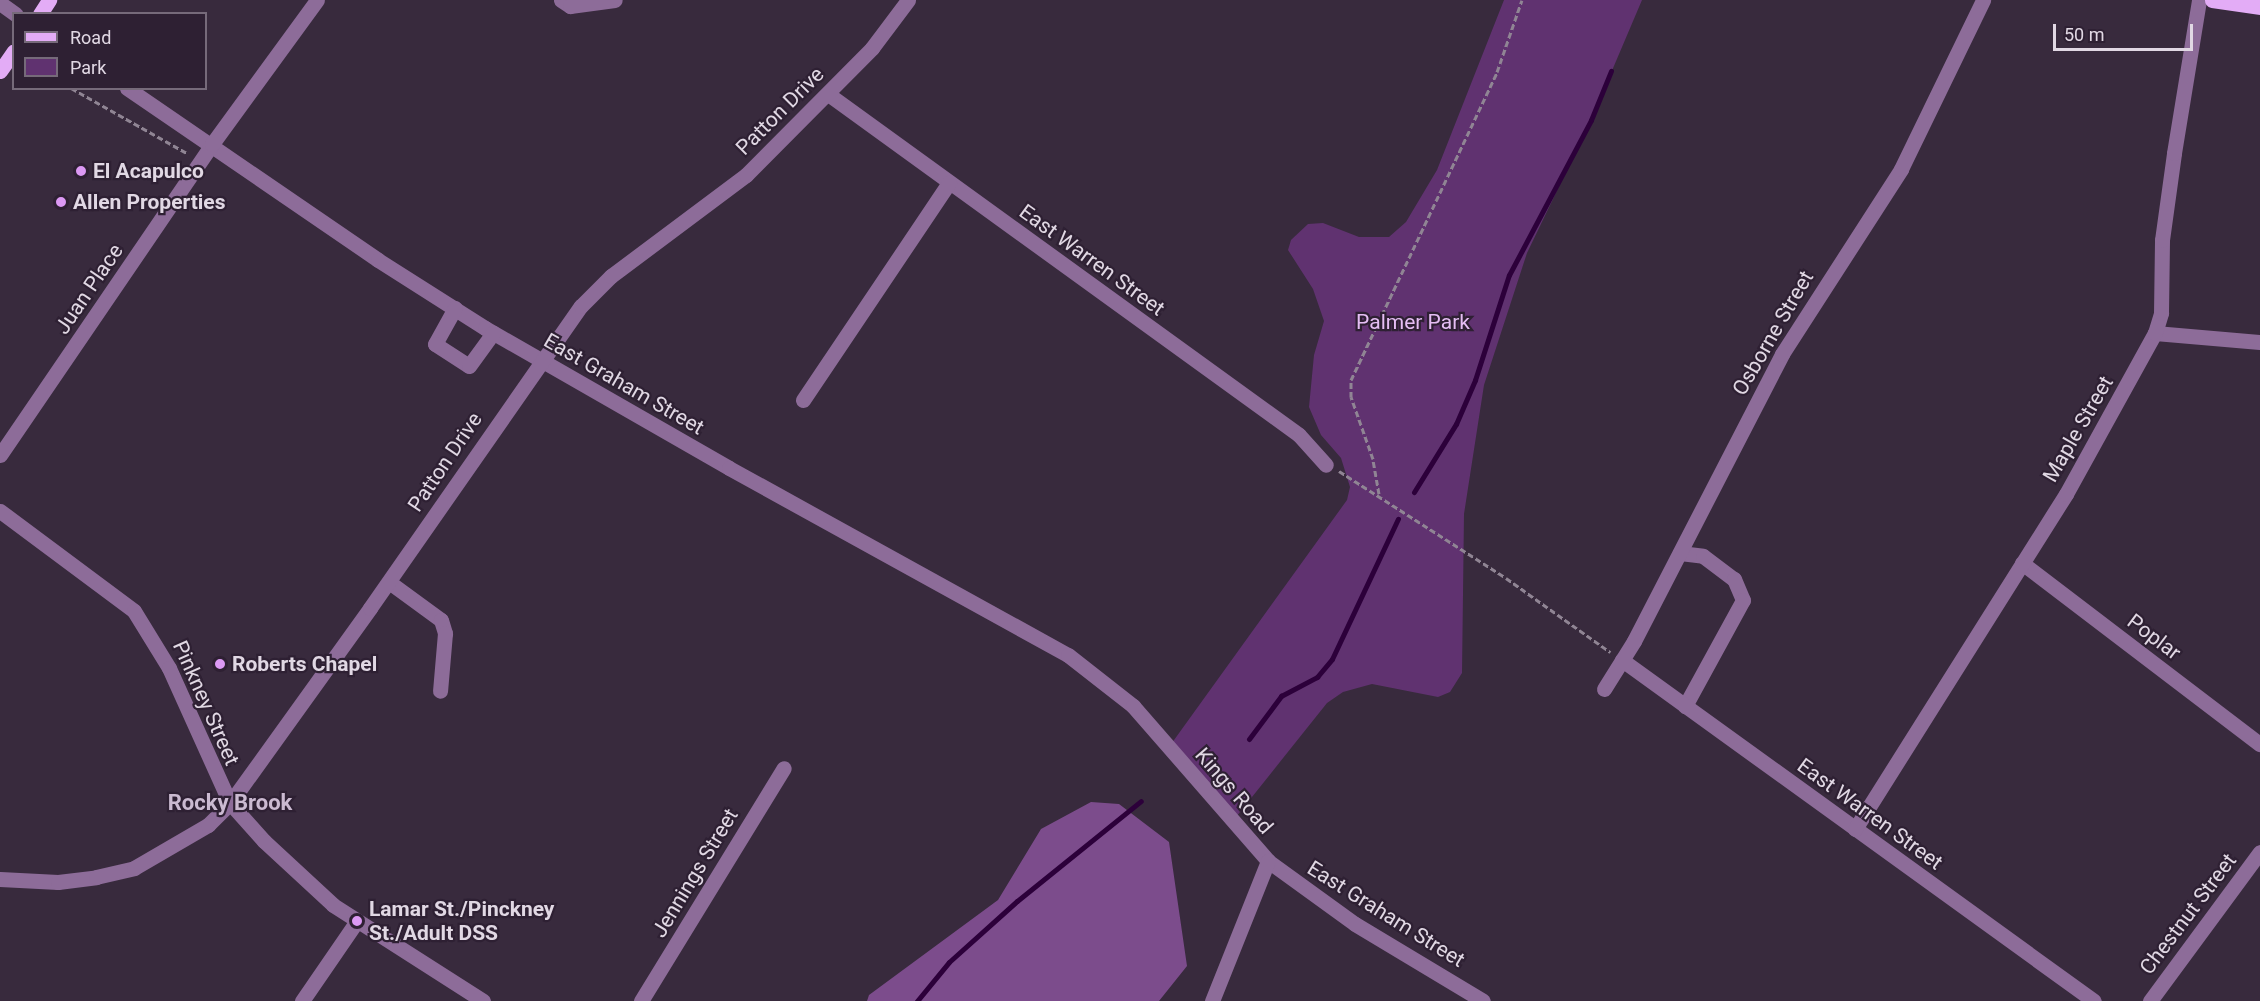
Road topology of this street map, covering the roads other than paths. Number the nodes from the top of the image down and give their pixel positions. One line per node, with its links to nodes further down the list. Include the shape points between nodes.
1 (317, 0): 15 (street, Juan Place)
2 (561, 0): 3 (street, via 570,6)
3 (615, 0)
4 (908, 0): 14 (street, Patton Drive, via 872,48)
5 (1983, 0): 26 (street, Osborne Street, via 1901,169 1782,354)
6 (2199, 0): 19 (street, Maple Street, via 2162,240 2161,313)
7 (2212, 0): 9 (main road)
8 (0, 3): 10 (street)
9 (2260, 7)
10 (12, 12)
11 (12, 54): 12 (main road)
12 (0, 71)
13 (130, 90): 15 (street, East Graham Street)
14 (828, 94): 16 (street, East Warren Street); 21 (street, Patton Drive, via 746,175 610,276 581,306)
15 (212, 144): 17 (street, East Graham Street); 23 (street, Juan Place)
16 (949, 183): 22 (street); 24 (street, East Warren Street, via 1299,435)
17 (454, 308): 18 (street, East Graham Street); 18 (street, via 435,344 443,350 469,366)
18 (493, 333): 21 (street, East Graham Street)
19 (2156, 333): 20 (street); 27 (street, Maple Street, via 2066,494)
20 (2260, 342)
21 (541, 360): 28 (street, Patton Drive); 31 (street, East Graham Street, via 729,468 1016,622)
22 (803, 400)
23 (0, 455)
24 (1326, 465)
25 (0, 511): 36 (street, Pinkney Street, via 134,611 170,668)
26 (1680, 553): 29 (street, Osborne Street); 33 (street, via 1703,556 1726,573 1734,579 1743,600)
27 (2022, 563): 34 (street, Poplar); 37 (street, Maple Street)
28 (389, 582): 32 (street, via 441,620 445,633); 36 (street, Patton Drive)
29 (1622, 660): 30 (street, Osborne Street); 33 (street, East Warren Street)
30 (1604, 689)
31 (1115, 690): 39 (street, Kings Road)
32 (440, 691)
33 (1685, 706): 37 (street, East Warren Street)
34 (2260, 744)
35 (784, 768): 44 (street, Jennings Street)
36 (230, 803): 40 (street, Patton Drive, via 208,825 134,868 58,882); 41 (street, Pinkney Street, via 297,874)
37 (1855, 829): 47 (street, East Warren Street)
38 (2260, 852): 48 (street, Chestnut Street)
39 (1268, 861): 45 (street, Kings Road); 46 (street, East Graham Street, via 1355,924)
40 (0, 879)
41 (357, 921): 42 (street); 43 (street, Pinkney Street)
42 (302, 1001)
43 (483, 1001)
44 (641, 1001)
45 (1212, 1001)
46 (1483, 1001)
47 (2094, 1001)
48 (2150, 1001)

